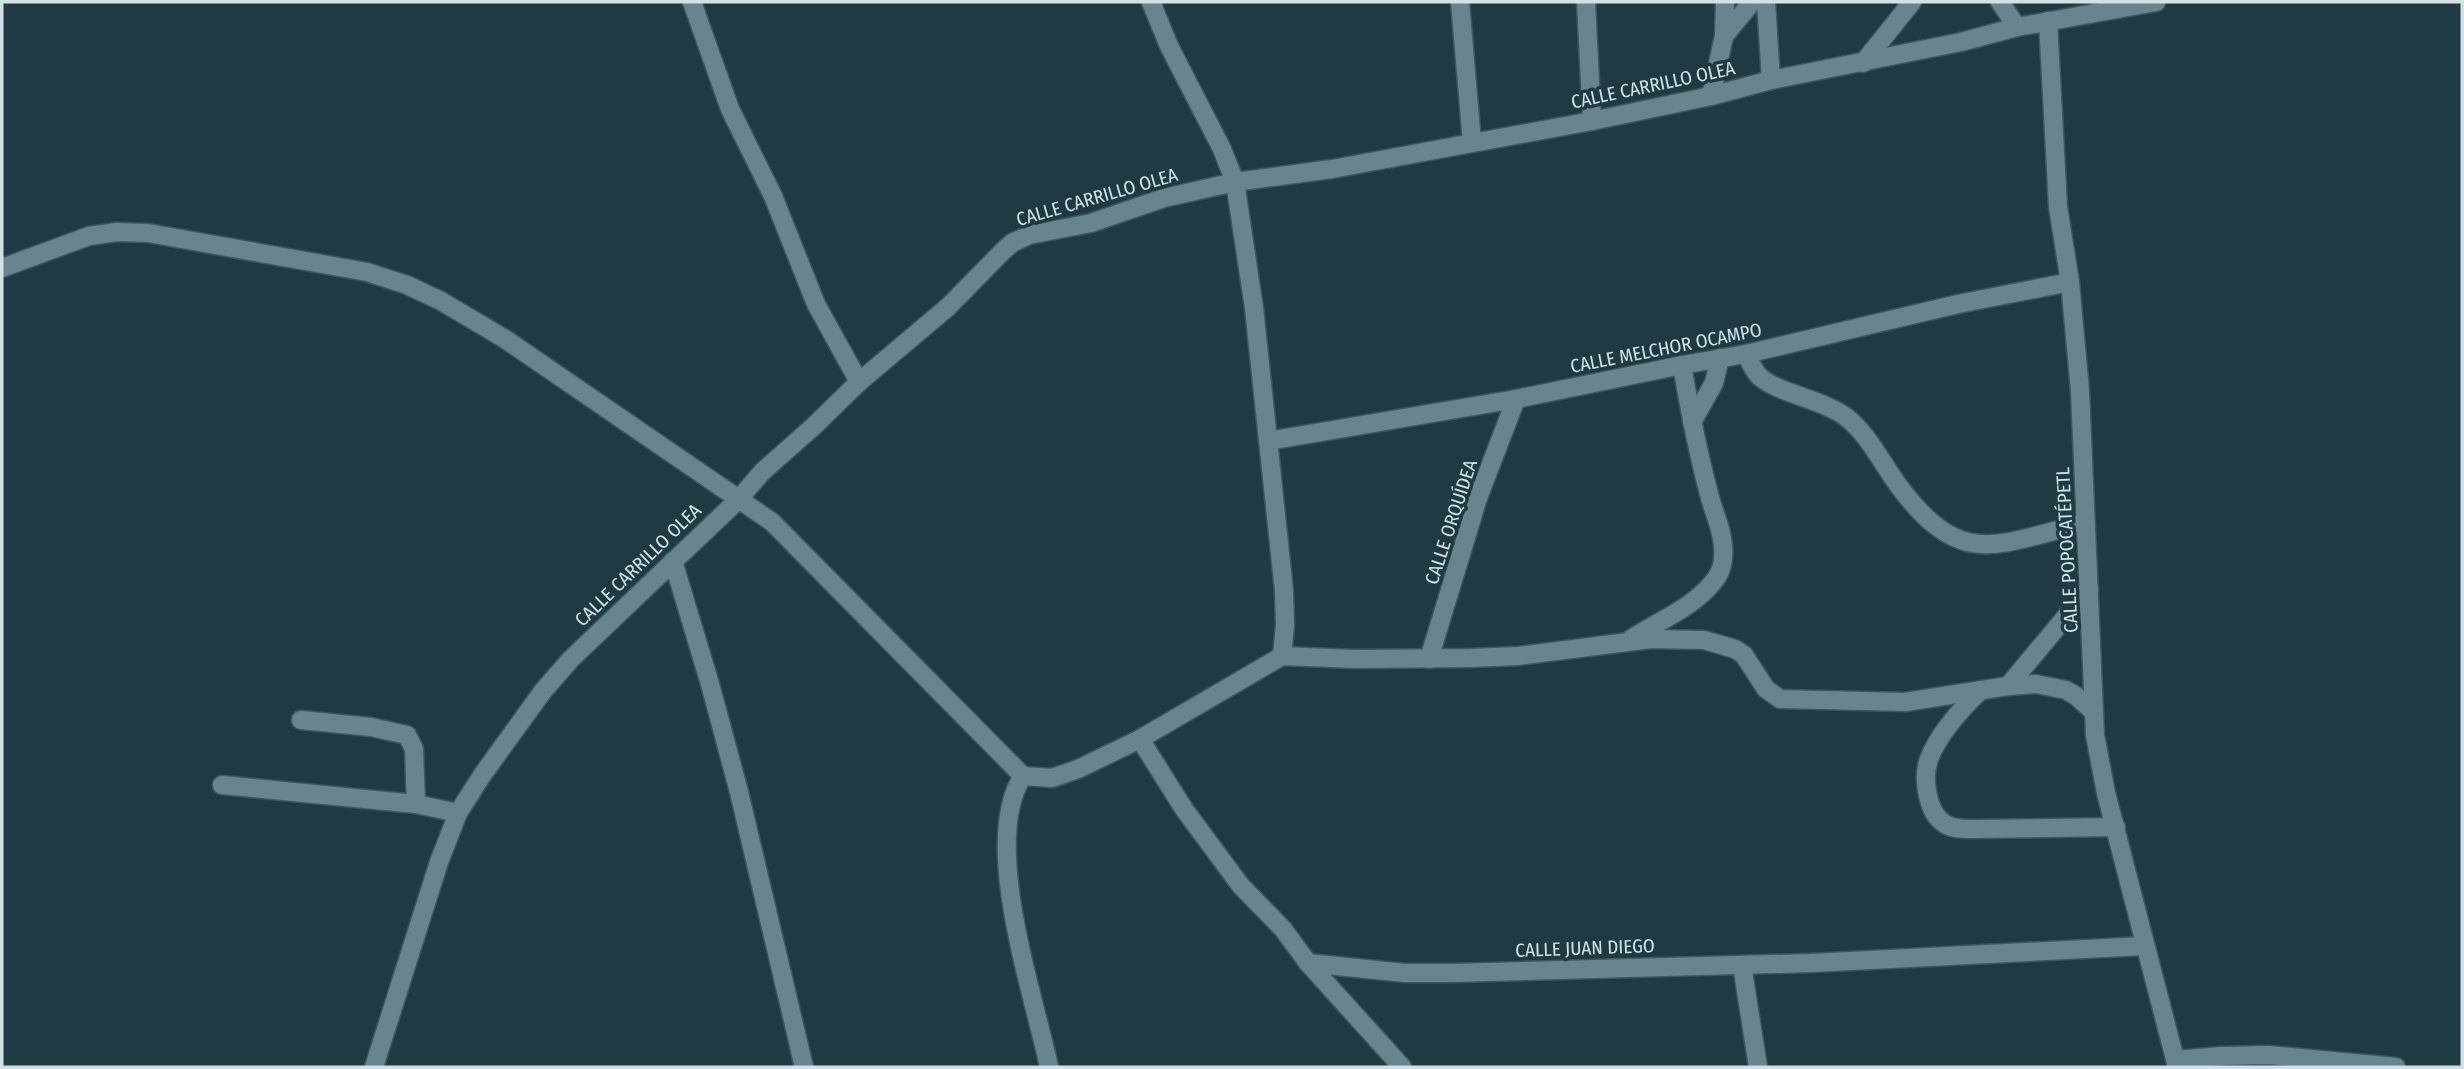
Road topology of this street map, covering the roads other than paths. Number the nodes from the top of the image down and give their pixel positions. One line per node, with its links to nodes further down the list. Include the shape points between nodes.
1 (691, 2): 25 (street, via 730,109 774,197 816,304)
2 (1151, 2): 19 (street)
3 (1460, 2): 18 (street)
4 (1586, 2): 17 (street)
5 (1725, 2): 13 (street)
6 (1752, 2): 13 (street)
7 (1766, 2): 15 (street)
8 (1912, 2): 14 (street)
9 (2000, 2): 12 (street)
10 (2156, 2): 11 (street, CALLE CARRILLO OLEA)
11 (2048, 21): 12 (street, CALLE CARRILLO OLEA); 21 (street, CALLE POPOCATÉPETL, via 2058,207)
12 (2017, 27): 14 (street, CALLE CARRILLO OLEA)
13 (1724, 36): 16 (street)
14 (1863, 63): 15 (street, CALLE CARRILLO OLEA)
15 (1771, 80): 16 (street, CALLE CARRILLO OLEA)
16 (1712, 96): 17 (street, CALLE CARRILLO OLEA)
17 (1592, 121): 18 (street, CALLE CARRILLO OLEA)
18 (1472, 142): 19 (street, CALLE CARRILLO OLEA)
19 (1235, 182): 25 (street, CALLE CARRILLO OLEA, via 1012,243 948,307); 28 (street)
20 (2, 268): 29 (street, via 89,236 117,232 148,233 367,272 418,290 505,339)
21 (2070, 282): 22 (street, CALLE MELCHOR OCAMPO); 30 (street, CALLE POPOCATÉPETL)
22 (1746, 354): 23 (street, CALLE MELCHOR OCAMPO); 30 (street, via 1760,377 1846,417 1899,487 1960,541 1997,545)
23 (1720, 358): 24 (street, CALLE MELCHOR OCAMPO); 27 (street, via 1714,383)
24 (1682, 365): 26 (street, CALLE MELCHOR OCAMPO); 27 (street)
25 (859, 383): 29 (street, CALLE CARRILLO OLEA, via 752,481)
26 (1516, 399): 28 (street, CALLE MELCHOR OCAMPO); 35 (street, CALLE ORQUÍDEA, via 1478,498)
27 (1692, 422): 33 (street, via 1721,532 1722,567 1702,593)
28 (1268, 441): 34 (street, via 1284,591)
29 (738, 500): 31 (street, CALLE CARRILLO OLEA); 41 (street, via 753,507 794,543)
30 (2085, 523): 32 (street, CALLE POPOCATÉPETL)
31 (673, 561): 44 (street, CALLE CARRILLO OLEA, via 543,691); 51 (street, via 739,792)
32 (2089, 589): 36 (street); 38 (street, CALLE POPOCATÉPETL)
33 (1625, 642): 35 (street, via 1518,656); 37 (street, via 1679,638 1722,644 1744,655 1766,689 1790,701 1905,702)
34 (1282, 656): 35 (street); 40 (street)
35 (1429, 659)
36 (2008, 686): 37 (street); 38 (street, via 2055,687 2076,696)
37 (1981, 690): 45 (street, via 1942,734 1928,760 1929,799 1942,822 1971,829)
38 (2094, 712): 45 (street, CALLE POPOCATÉPETL, via 2099,759)
39 (301, 720): 43 (street, via 407,735 414,749)
40 (1140, 739): 41 (street, via 1066,775); 47 (street, via 1235,877)
41 (1023, 776): 52 (street, via 1010,803 1007,853 1021,950)
42 (222, 785): 43 (street)
43 (416, 804): 44 (street)
44 (458, 813): 50 (street, CALLE CARRILLO OLEA)
45 (2116, 827): 46 (street, CALLE POPOCATÉPETL)
46 (2144, 946): 48 (street, CALLE JUAN DIEGO); 49 (street, CALLE POPOCATÉPETL)
47 (1308, 963): 48 (street, CALLE JUAN DIEGO, via 1405,973); 53 (street)
48 (1742, 965): 54 (street)
49 (2176, 1064): 55 (street, via 2222,1056 2269,1055)
50 (374, 1067)
51 (804, 1067)
52 (1049, 1067)
53 (1402, 1067)
54 (1758, 1067)
55 (2396, 1067)

